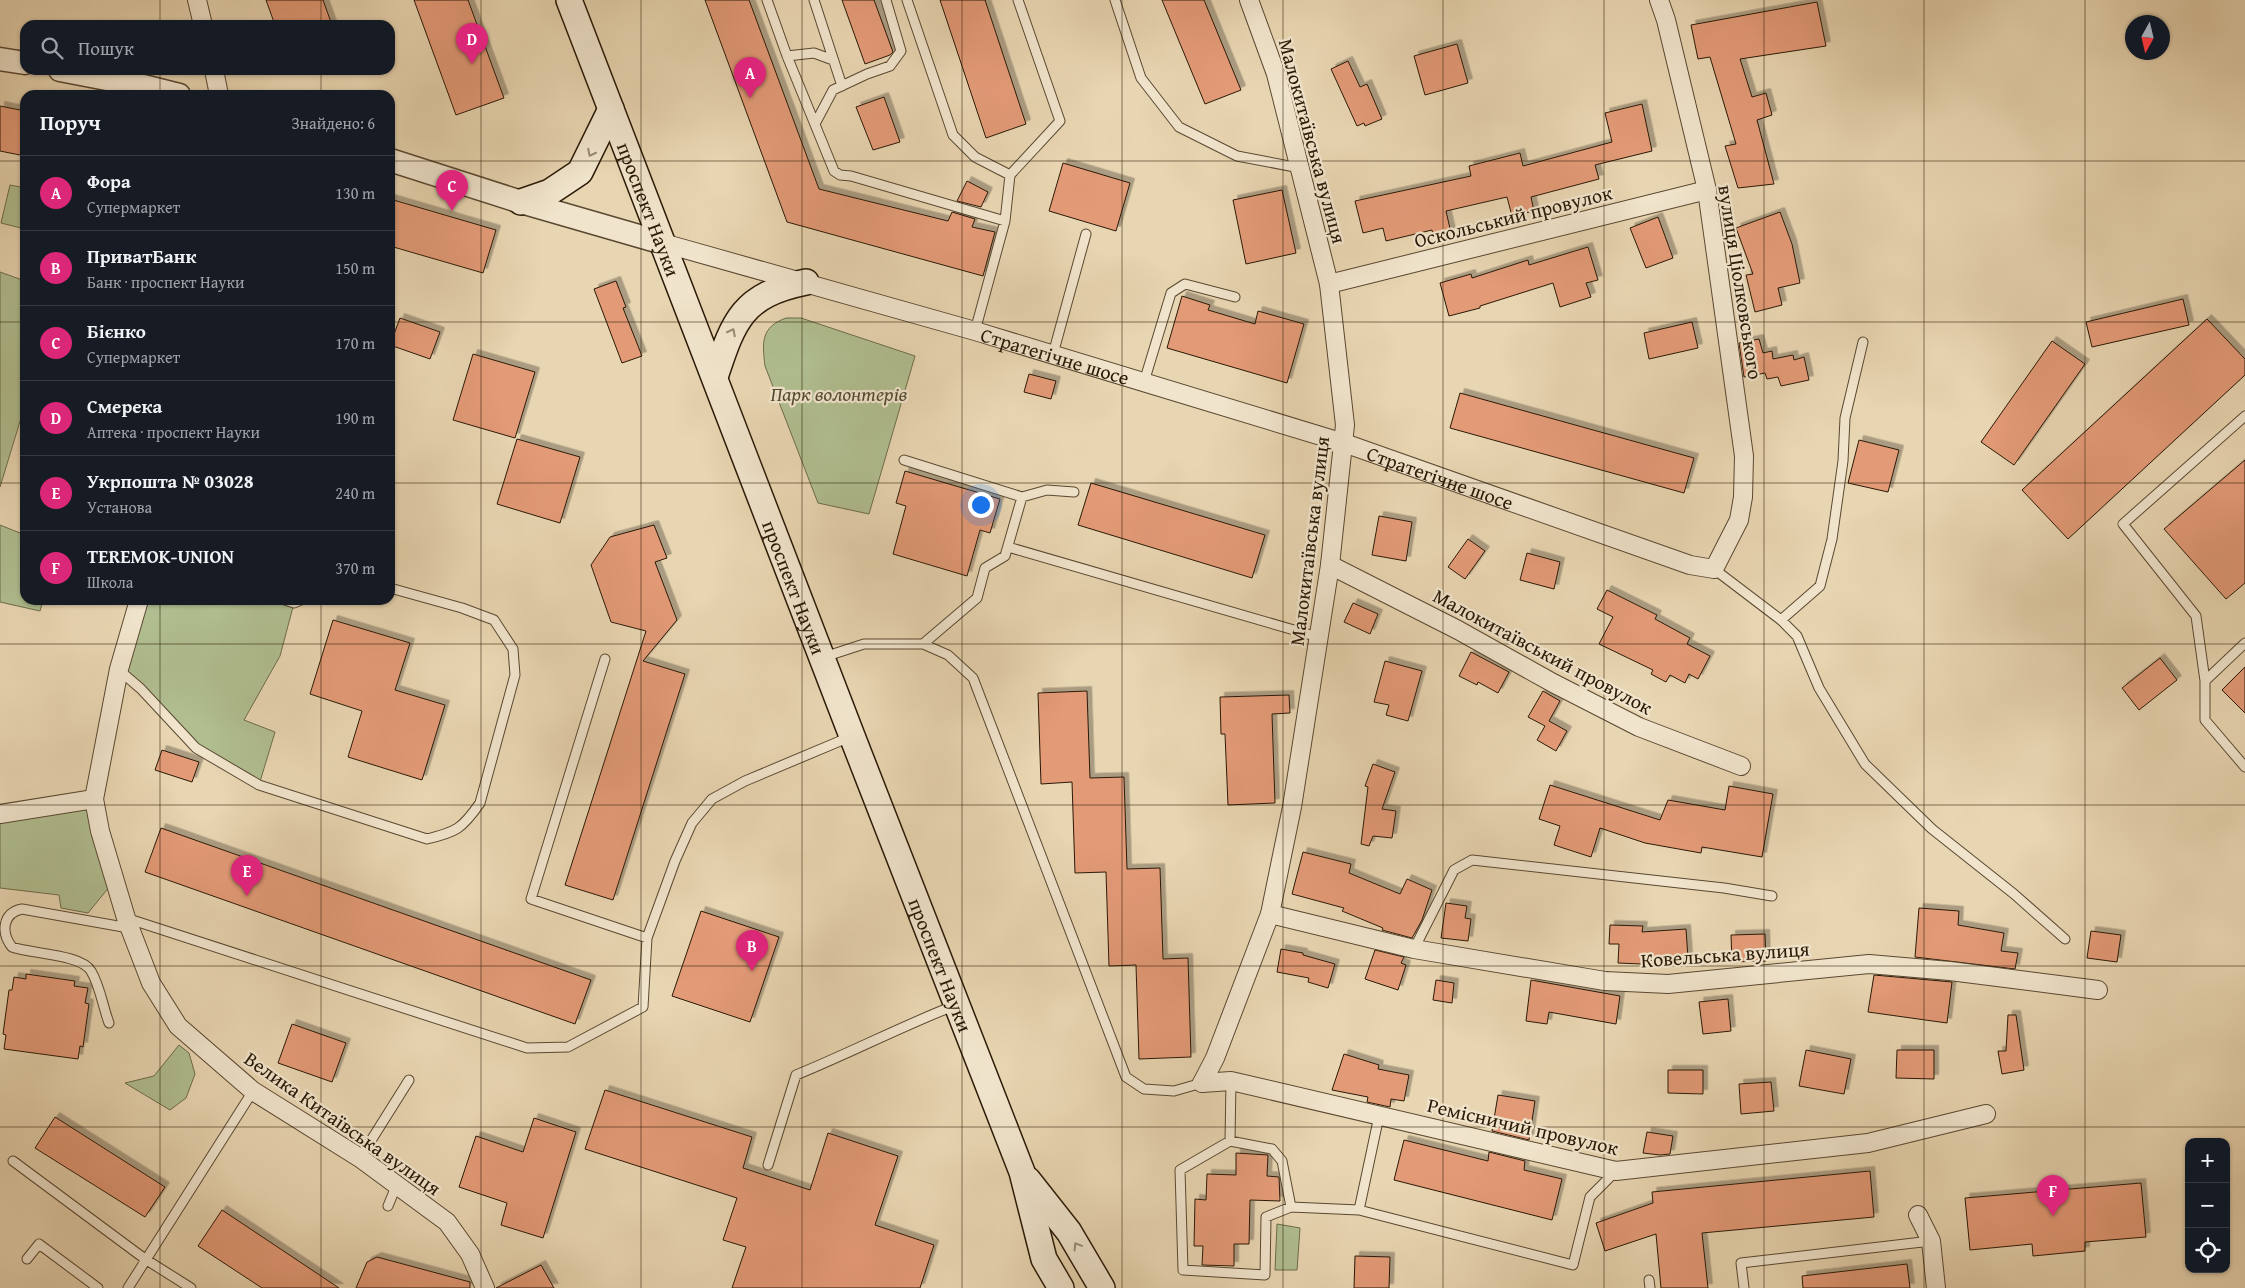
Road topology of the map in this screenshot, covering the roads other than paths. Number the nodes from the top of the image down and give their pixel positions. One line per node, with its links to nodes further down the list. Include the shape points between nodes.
1 (197, 0): 11 (street)
2 (569, 0): 21 (main road, проспект Науки)
3 (767, 0): 12 (lane)
4 (814, 0): 14 (lane)
5 (886, 0): 18 (lane, via 901,51 890,66)
6 (907, 0): 25 (lane, via 953,135 975,157)
7 (1018, 0): 25 (lane, via 1060,122)
8 (1115, 0): 24 (lane, via 1141,78 1179,127 1237,156)
9 (1249, 0): 24 (street, Малокитаївська вулиця, via 1276,74)
10 (1659, 0): 26 (street, вулиця Ціолковського)
11 (202, 20)
12 (787, 56): 14 (lane, via 814,53); 22 (lane)
13 (0, 59): 15 (street)
14 (833, 60): 18 (lane)
15 (20, 62)
16 (84, 75): 19 (street)
17 (215, 75): 20 (street)
18 (842, 86): 22 (lane, via 834,90)
19 (155, 90)
20 (218, 90)
21 (611, 108): 27 (main road, one-way to 27, via 580,172 550,192); 30 (main road, проспект Науки)
22 (815, 124): 28 (lane, via 829,163 840,175)
23 (395, 162): 27 (street, Стратегічне шосе)
24 (1300, 168): 32 (street, Малокитаївська вулиця)
25 (1010, 175): 28 (lane)
26 (1707, 190): 32 (street, Оскольський провулок); 46 (street, вулиця Ціолковського, via 1744,456 1739,520)
27 (521, 202): 30 (street, Стратегічне шосе)
28 (1005, 221): 34 (lane)
29 (1086, 234): 36 (lane)
30 (663, 243): 31 (street, Стратегічне шосе); 37 (main road, проспект Науки)
31 (806, 282): 34 (street, Стратегічне шосе); 37 (main road, one-way to 31, via 727,340 747,308 766,294)
32 (1329, 284): 40 (street, Малокитаївська вулиця, via 1344,402)
33 (1235, 297): 38 (lane, via 1186,284 1171,293)
34 (974, 331): 36 (street, Стратегічне шосе)
35 (1863, 342): 49 (lane, via 1845,418 1843,461 1832,539 1820,586)
36 (1053, 354): 38 (street, Стратегічне шосе)
37 (715, 377): 53 (main road, проспект Науки)
38 (1144, 382): 40 (street, Стратегічне шосе)
39 (2245, 416): 56 (lane, via 2123,524 2196,616)
40 (1344, 443): 45 (street, Малокитаївська вулиця); 46 (street, Стратегічне шосе, via 1690,565)
41 (904, 460): 43 (lane)
42 (1074, 492): 43 (lane, via 1047,490)
43 (1022, 497): 44 (lane)
44 (1008, 547): 50 (lane); 52 (lane, via 1005,556 985,568 977,598)
45 (1330, 565): 50 (street, Малокитаївська вулиця); 58 (street, Малокитаївський провулок, via 1640,727)
46 (1714, 569): 49 (lane)
47 (395, 589): 55 (lane, via 494,620 514,649 515,675 480,803 468,820 452,833 427,840 259,785 196,748)
48 (138, 605): 55 (street, Велика Китаївська вулиця)
49 (1781, 620): 68 (lane, via 1797,636 1819,688 1865,764 1932,830)
50 (1318, 638): 63 (street, Малокитаївська вулиця, via 1292,807)
51 (2245, 643): 56 (lane)
52 (923, 644): 53 (lane, via 864,644); 75 (lane, via 948,655 973,678 1126,1077 1144,1090 1174,1091)
53 (822, 658): 57 (main road, проспект Науки)
54 (605, 659): 67 (lane, via 531,899)
55 (119, 670): 60 (street, Велика Китаївська вулиця)
56 (2206, 681): 59 (lane, via 2205,720)
57 (852, 736): 67 (lane, via 712,799 692,823 674,861); 71 (main road, проспект Науки)
58 (1741, 766)
59 (2245, 767)
60 (94, 799): 61 (street); 65 (street, Велика Китаївська вулиця, via 100,831)
61 (0, 814)
62 (1772, 896): 69 (lane, via 1472,860 1454,870)
63 (1270, 914): 69 (street, Ковельська вулиця); 75 (street, Малокитаївська вулиця)
64 (8, 917): 65 (lane, via 14,910 22,909); 66 (lane); 72 (lane, via 4,927 6,939 12,947 73,960 91,971)
65 (128, 923): 67 (lane, via 527,1048 568,1047 643,1007); 76 (street, Велика Китаївська вулиця, via 151,983 178,1026)
66 (0, 925)
67 (647, 938)
68 (2065, 939)
69 (1414, 949): 70 (street, Ковельська вулиця, via 1605,981 1668,984 1869,964)
70 (2098, 990)
71 (956, 1005): 82 (lane, via 796,1075); 84 (main road, проспект Науки)
72 (109, 1022)
73 (409, 1080): 80 (lane)
74 (1231, 1081): 75 (street, Ремісничий провулок); 78 (street, Ремісничий провулок); 79 (lane)
75 (1202, 1083)
76 (254, 1092): 80 (street, Велика Китаївська вулиця); 92 (lane)
77 (1986, 1114): 83 (street, Ремісничий провулок, via 1868,1144)
78 (1379, 1116): 83 (street, Ремісничий провулок); 88 (lane)
79 (1230, 1141): 87 (lane, via 1272,1150 1282,1161); 87 (lane, via 1180,1170 1183,1270 1265,1274 1266,1217)
80 (360, 1158): 85 (street, Велика Китаївська вулиця)
81 (13, 1161): 92 (lane)
82 (768, 1165)
83 (1616, 1171): 88 (lane, via 1590,1197 1573,1264)
84 (1022, 1172): 93 (main road, проспект Науки); 100 (main road, проспект Науки, one-way to 84, via 1069,1232)
85 (397, 1184): 86 (lane); 97 (street, Велика Китаївська вулиця, via 447,1222 470,1254)
86 (388, 1206)
87 (1291, 1207): 88 (lane)
88 (1359, 1210)
89 (1918, 1215): 90 (street)
90 (1931, 1241): 101 (lane, via 1741,1262); 102 (street)
91 (28, 1259): 94 (lane, via 39,1244)
92 (146, 1259): 95 (lane); 96 (lane)
93 (1044, 1259): 98 (main road); 99 (main road, проспект Науки)
94 (98, 1288)
95 (128, 1288)
96 (191, 1288)
97 (485, 1288)
98 (1054, 1288)
99 (1061, 1288)
100 (1102, 1288)
101 (1744, 1288)
102 (1936, 1288)

